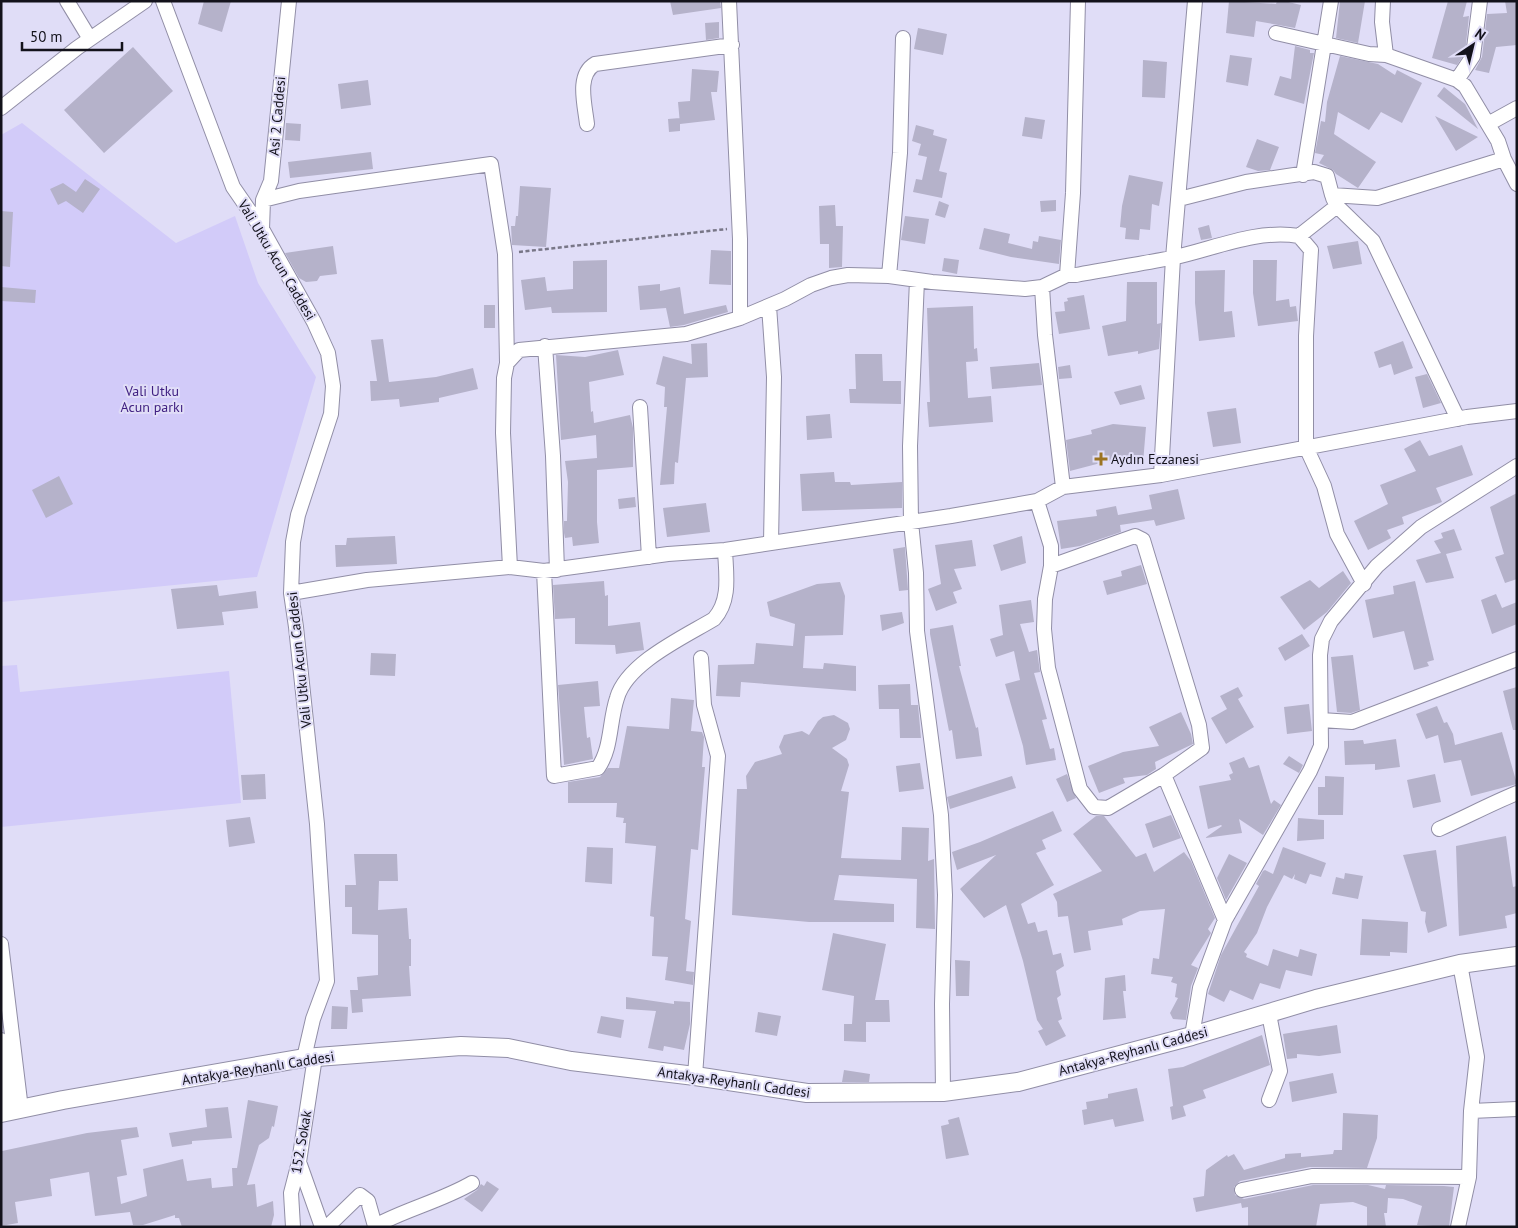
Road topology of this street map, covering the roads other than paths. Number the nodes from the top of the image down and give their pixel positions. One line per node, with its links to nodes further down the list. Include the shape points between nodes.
1 (66, 1): 13 (street)
2 (145, 1): 13 (street)
3 (163, 1): 28 (street, Vali Utku Acun Caddesi, via 233,187)
4 (289, 1): 26 (street, Asi 2 Caddesi, via 271,181)
5 (729, 1): 15 (street)
6 (1078, 1): 31 (street, via 1073,193)
7 (1195, 1): 25 (street)
8 (1331, 1): 14 (street)
9 (1383, 1): 16 (street)
10 (1480, 1): 17 (street, via 1472,56)
11 (1276, 33): 14 (street)
12 (903, 38): 32 (street, via 900,153)
13 (90, 40): 18 (street)
14 (1326, 43): 16 (street); 23 (street)
15 (732, 45): 20 (street, via 595,64 587,70 583,80); 36 (street, via 740,228)
16 (1386, 55): 17 (street)
17 (1457, 80): 21 (street, via 1465,86)
18 (1, 108)
19 (1517, 108): 21 (street)
20 (587, 124)
21 (1488, 124): 22 (street)
22 (1504, 159): 24 (street); 27 (street, via 1377,198)
23 (1303, 175): 25 (street, via 1246,182); 27 (street, via 1314,172 1327,176)
24 (1517, 184)
25 (1179, 199): 30 (street)
26 (263, 200): 28 (street, Asi 2 Caddesi); 38 (street, via 299,191 491,164 505,254)
27 (1334, 200): 29 (street); 41 (street, via 1374,241)
28 (262, 229): 55 (street, Vali Utku Acun Caddesi, via 314,322 328,353 333,386 331,414 295,533)
29 (1299, 236): 30 (street, via 1283,233 1254,237); 42 (street, via 1311,250 1306,336)
30 (1173, 258): 31 (street); 44 (street)
31 (1067, 274): 34 (street)
32 (889, 276): 33 (street); 35 (street, via 831,278)
33 (917, 280): 34 (street, via 982,287); 47 (street, via 910,446)
34 (1042, 287): 45 (street, via 1044,335)
35 (769, 306): 36 (street); 48 (street, via 774,377)
36 (740, 318): 37 (street, via 686,334)
37 (545, 346): 38 (street, via 519,350); 53 (street, via 553,456)
38 (507, 363): 52 (street, via 503,433)
39 (640, 407): 50 (street)
40 (1517, 411): 41 (street)
41 (1458, 419): 42 (street)
42 (1306, 447): 44 (street); 54 (street, via 1324,486 1338,534)
43 (1517, 466): 54 (street, via 1421,527 1377,566)
44 (1161, 475): 45 (street)
45 (1063, 487): 46 (street)
46 (1037, 501): 47 (street); 51 (street, via 1051,546)
47 (911, 522): 48 (street); 71 (street, via 917,631 942,815 945,895)
48 (771, 543): 49 (street)
49 (725, 550): 50 (street); 53 (street, via 727,589 720,612 714,619 658,652 628,679 617,696 606,756 598,768 554,776)
50 (650, 557): 53 (street)
51 (1052, 566): 59 (street, via 1045,599 1048,668 1080,789 1094,807 1108,808); 59 (street, via 1135,536 1143,540 1200,725 1202,748)
52 (510, 567): 53 (street); 55 (street, via 367,580)
53 (550, 571)
54 (1364, 584): 58 (street, via 1331,621 1322,639)
55 (291, 593): 69 (street, Vali Utku Acun Caddesi, via 317,824 327,981 313,1019)
56 (701, 658): 70 (street, via 704,705 718,756)
57 (1517, 659): 58 (street, via 1352,722)
58 (1321, 720): 62 (street, via 1321,746 1310,771)
59 (1164, 775): 62 (street)
60 (1517, 793): 61 (street, via 1485,805 1476,813)
61 (1439, 829)
62 (1225, 920): 67 (street, via 1200,988)
63 (1, 944): 75 (street)
64 (1517, 956): 65 (main road, Antakya-Reyhanlı Caddesi)
65 (1460, 964): 66 (main road, Antakya-Reyhanlı Caddesi); 74 (street, via 1477,1057)
66 (1269, 1014): 67 (main road, Antakya-Reyhanlı Caddesi); 72 (street, via 1280,1071)
67 (1192, 1036): 71 (main road, Antakya-Reyhanlı Caddesi, via 1018,1082)
68 (1, 1040): 75 (street)
69 (309, 1057): 70 (main road, Antakya-Reyhanlı Caddesi, via 461,1046 508,1048 571,1061); 75 (main road, Antakya-Reyhanlı Caddesi); 76 (street, 152. Sokak)
70 (696, 1076): 71 (main road, Antakya-Reyhanlı Caddesi, via 807,1093)
71 (943, 1092)
72 (1269, 1100)
73 (1515, 1108): 74 (street)
74 (1471, 1111): 77 (street)
75 (10, 1112)
76 (299, 1162): 80 (street, 152. Sokak, via 291,1193); 81 (street)
77 (1469, 1177): 79 (street, via 1312,1176); 83 (street)
78 (472, 1183): 82 (street, via 375,1226 368,1201 360,1195)
79 (1242, 1190)
80 (292, 1227)
81 (322, 1227)
82 (327, 1227)
83 (1458, 1227)

